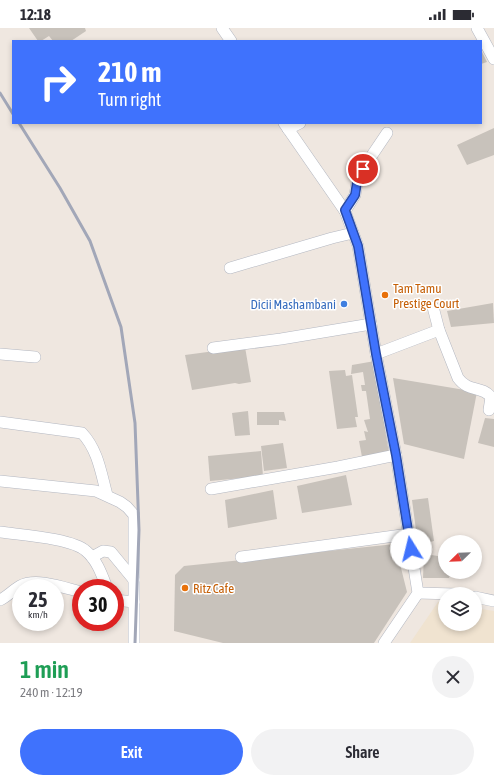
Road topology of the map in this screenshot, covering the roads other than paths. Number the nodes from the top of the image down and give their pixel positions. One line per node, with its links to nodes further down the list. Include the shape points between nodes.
1 (222, 28): 3 (street)
2 (477, 28): 4 (street)
3 (230, 40)
4 (494, 60)
5 (286, 126): 7 (street)
6 (387, 133): 7 (street, via 358,176 355,195)
7 (345, 210): 8 (street)
8 (353, 233): 9 (street); 11 (street, via 358,246)
9 (230, 268)
10 (433, 307): 12 (street)
11 (371, 324): 13 (street); 15 (street)
12 (439, 330): 15 (street); 17 (street, via 458,378 469,388 487,392 491,397)
13 (212, 348)
14 (0, 354): 16 (street)
15 (376, 354): 19 (street)
16 (35, 357)
17 (489, 410)
18 (0, 422): 22 (street, via 82,433 90,441 95,452)
19 (396, 455): 21 (street); 24 (street)
20 (0, 481): 22 (street, via 96,491)
21 (210, 489)
22 (107, 495): 28 (street, via 128,507 134,515)
23 (0, 532): 26 (street, via 75,544 86,550)
24 (409, 534): 25 (street); 30 (street)
25 (241, 557)
26 (92, 558): 27 (street); 28 (street, via 103,551 111,552)
27 (102, 579)
28 (134, 580): 36 (street)
29 (72, 590): 33 (street, via 36,582 21,585)
30 (418, 593): 31 (street); 38 (street)
31 (438, 594)
32 (482, 598): 35 (street)
33 (0, 600)
34 (124, 601): 36 (street)
35 (494, 601)
36 (134, 602): 37 (street)
37 (134, 643)
38 (384, 643)

